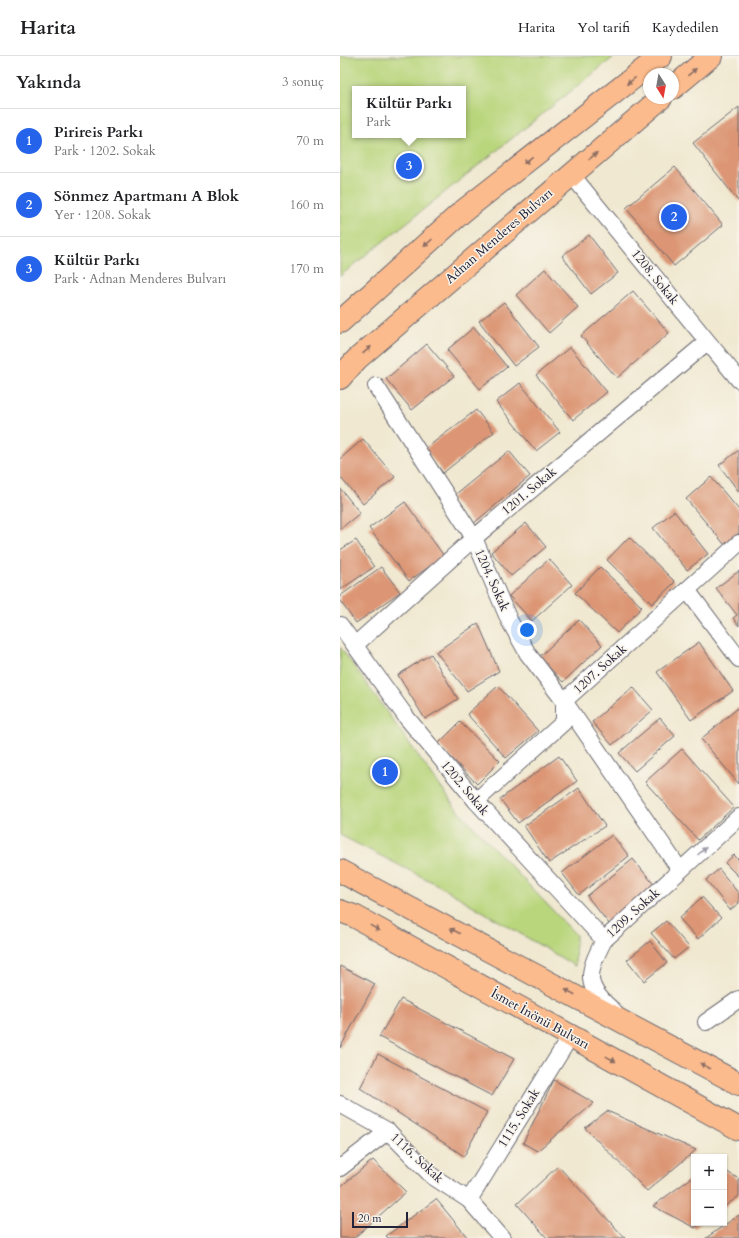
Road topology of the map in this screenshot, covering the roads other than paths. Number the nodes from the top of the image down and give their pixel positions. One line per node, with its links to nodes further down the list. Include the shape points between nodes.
1 (661, 56): 6 (main road, one-way to 6, via 462,212)
2 (711, 56): 3 (main road, one-way to 2)
3 (679, 83)
4 (654, 104): 5 (main road, Adnan Menderes Bulvarı, one-way to 4)
5 (571, 174): 7 (street, 1208. Sokak); 8 (main road, Adnan Menderes Bulvarı, one-way to 5, via 357,359)
6 (340, 322)
7 (707, 342): 9 (street, 1208. Sokak); 11 (street, 1201. Sokak)
8 (340, 378)
9 (739, 380)
10 (376, 386): 11 (street, 1204. Sokak)
11 (474, 538): 15 (street, 1201. Sokak); 17 (street, 1204. Sokak, via 509,620 528,654)
12 (739, 543): 13 (street, 1207. Sokak)
13 (687, 590): 16 (street); 17 (street, 1207. Sokak)
14 (340, 625): 15 (street, 1202. Sokak)
15 (355, 645): 18 (street, 1202. Sokak, via 407,718)
16 (739, 659)
17 (564, 701): 18 (street, 1207. Sokak, via 564,722); 20 (street, 1204. Sokak)
18 (476, 801): 23 (street, 1202. Sokak)
19 (739, 817): 20 (street, 1209. Sokak, one-way to 19)
20 (680, 870): 23 (street, 1209. Sokak)
21 (344, 871): 26 (main road, one-way to 21)
22 (340, 911): 27 (main road, İsmet İnönü Bulvarı, one-way to 27, via 354,916)
23 (604, 940): 26 (street, 1209. Sokak, via 591,964 591,984 599,999)
24 (739, 999): 25 (street)
25 (706, 1022)
26 (629, 1024): 28 (main road, one-way to 26)
27 (570, 1037): 30 (main road, İsmet İnönü Bulvarı, one-way to 30); 33 (street, 1115. Sokak)
28 (739, 1084)
29 (340, 1104): 31 (street, 1116. Sokak)
30 (739, 1128)
31 (388, 1131): 32 (street); 33 (street, 1116. Sokak, via 432,1176)
32 (340, 1168)
33 (469, 1200): 34 (street, 1116. Sokak)
34 (502, 1238)

